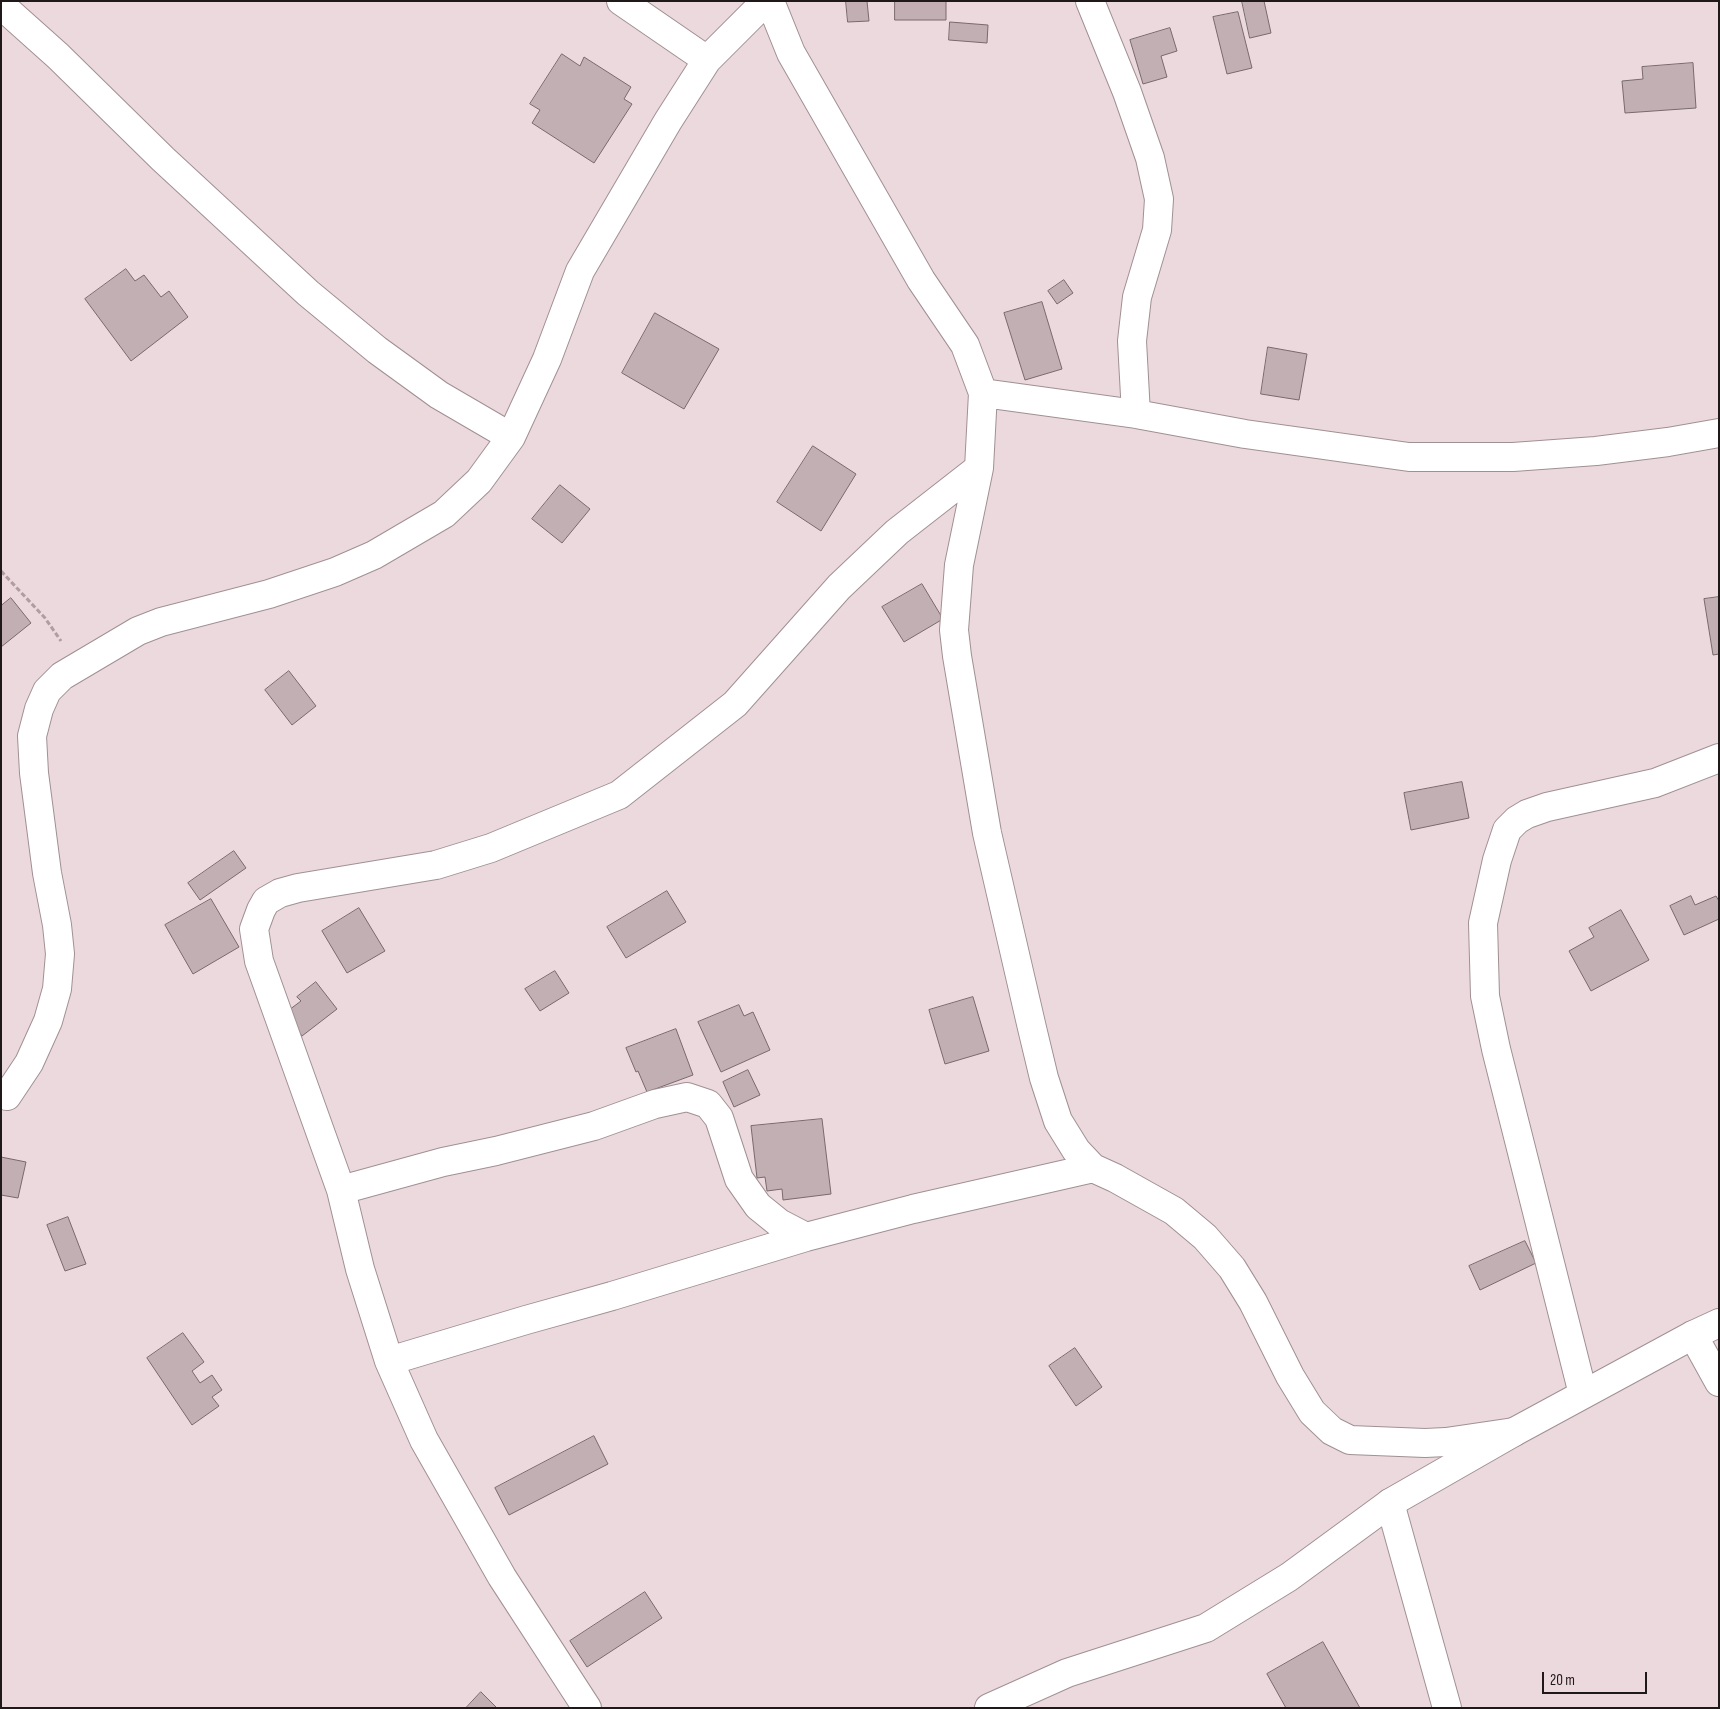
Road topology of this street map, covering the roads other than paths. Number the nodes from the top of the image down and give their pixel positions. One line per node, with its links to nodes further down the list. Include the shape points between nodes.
1 (620, 1): 6 (street)
2 (766, 1): 6 (street)
3 (770, 1): 7 (street, via 791,53 921,280 965,345)
4 (1090, 1): 8 (street, via 1127,92 1150,158 1159,199 1157,230 1137,297 1132,341)
5 (1, 5): 10 (street, via 308,293 376,350 439,395)
6 (707, 60): 10 (street, via 580,271 547,359)
7 (983, 393): 8 (street); 11 (street)
8 (1136, 414): 9 (street, via 1245,434 1409,457 1513,457 1587,452)
9 (1719, 433)
10 (511, 436): 13 (street, via 479,481 444,514 374,555 335,572 252,599 138,631 62,676 48,691 32,736 34,773 60,954 57,989 48,1021 29,1063)
11 (979, 468): 14 (street, via 959,565 954,630 961,689 987,833 1044,1078 1058,1122 1076,1150); 15 (street, via 897,532 839,587 735,704 620,795 491,848 436,865 298,888 266,901 254,929 258,961)
12 (1719, 758): 21 (street, via 1655,782 1547,807 1516,820 1507,830 1483,923 1485,996 1505,1088)
13 (7, 1096)
14 (1093, 1168): 16 (street); 22 (street, via 1174,1211 1205,1237 1232,1268 1254,1302 1290,1376 1312,1412 1332,1431 1350,1440 1426,1443)
15 (341, 1190): 16 (street, via 594,1126 655,1104 687,1097 708,1104 719,1118 739,1179 758,1206 779,1223); 19 (street, via 360,1269)
16 (806, 1237): 19 (street)
17 (1719, 1323): 18 (street)
18 (1693, 1334): 20 (street); 21 (street)
19 (389, 1361): 24 (street, via 424,1440 497,1569)
20 (1719, 1382)
21 (1583, 1394): 22 (street)
22 (1514, 1432): 23 (street)
23 (1390, 1503): 25 (street, via 1289,1577 1206,1628 1068,1674); 26 (street)
24 (588, 1708)
25 (990, 1708)
26 (1447, 1708)

